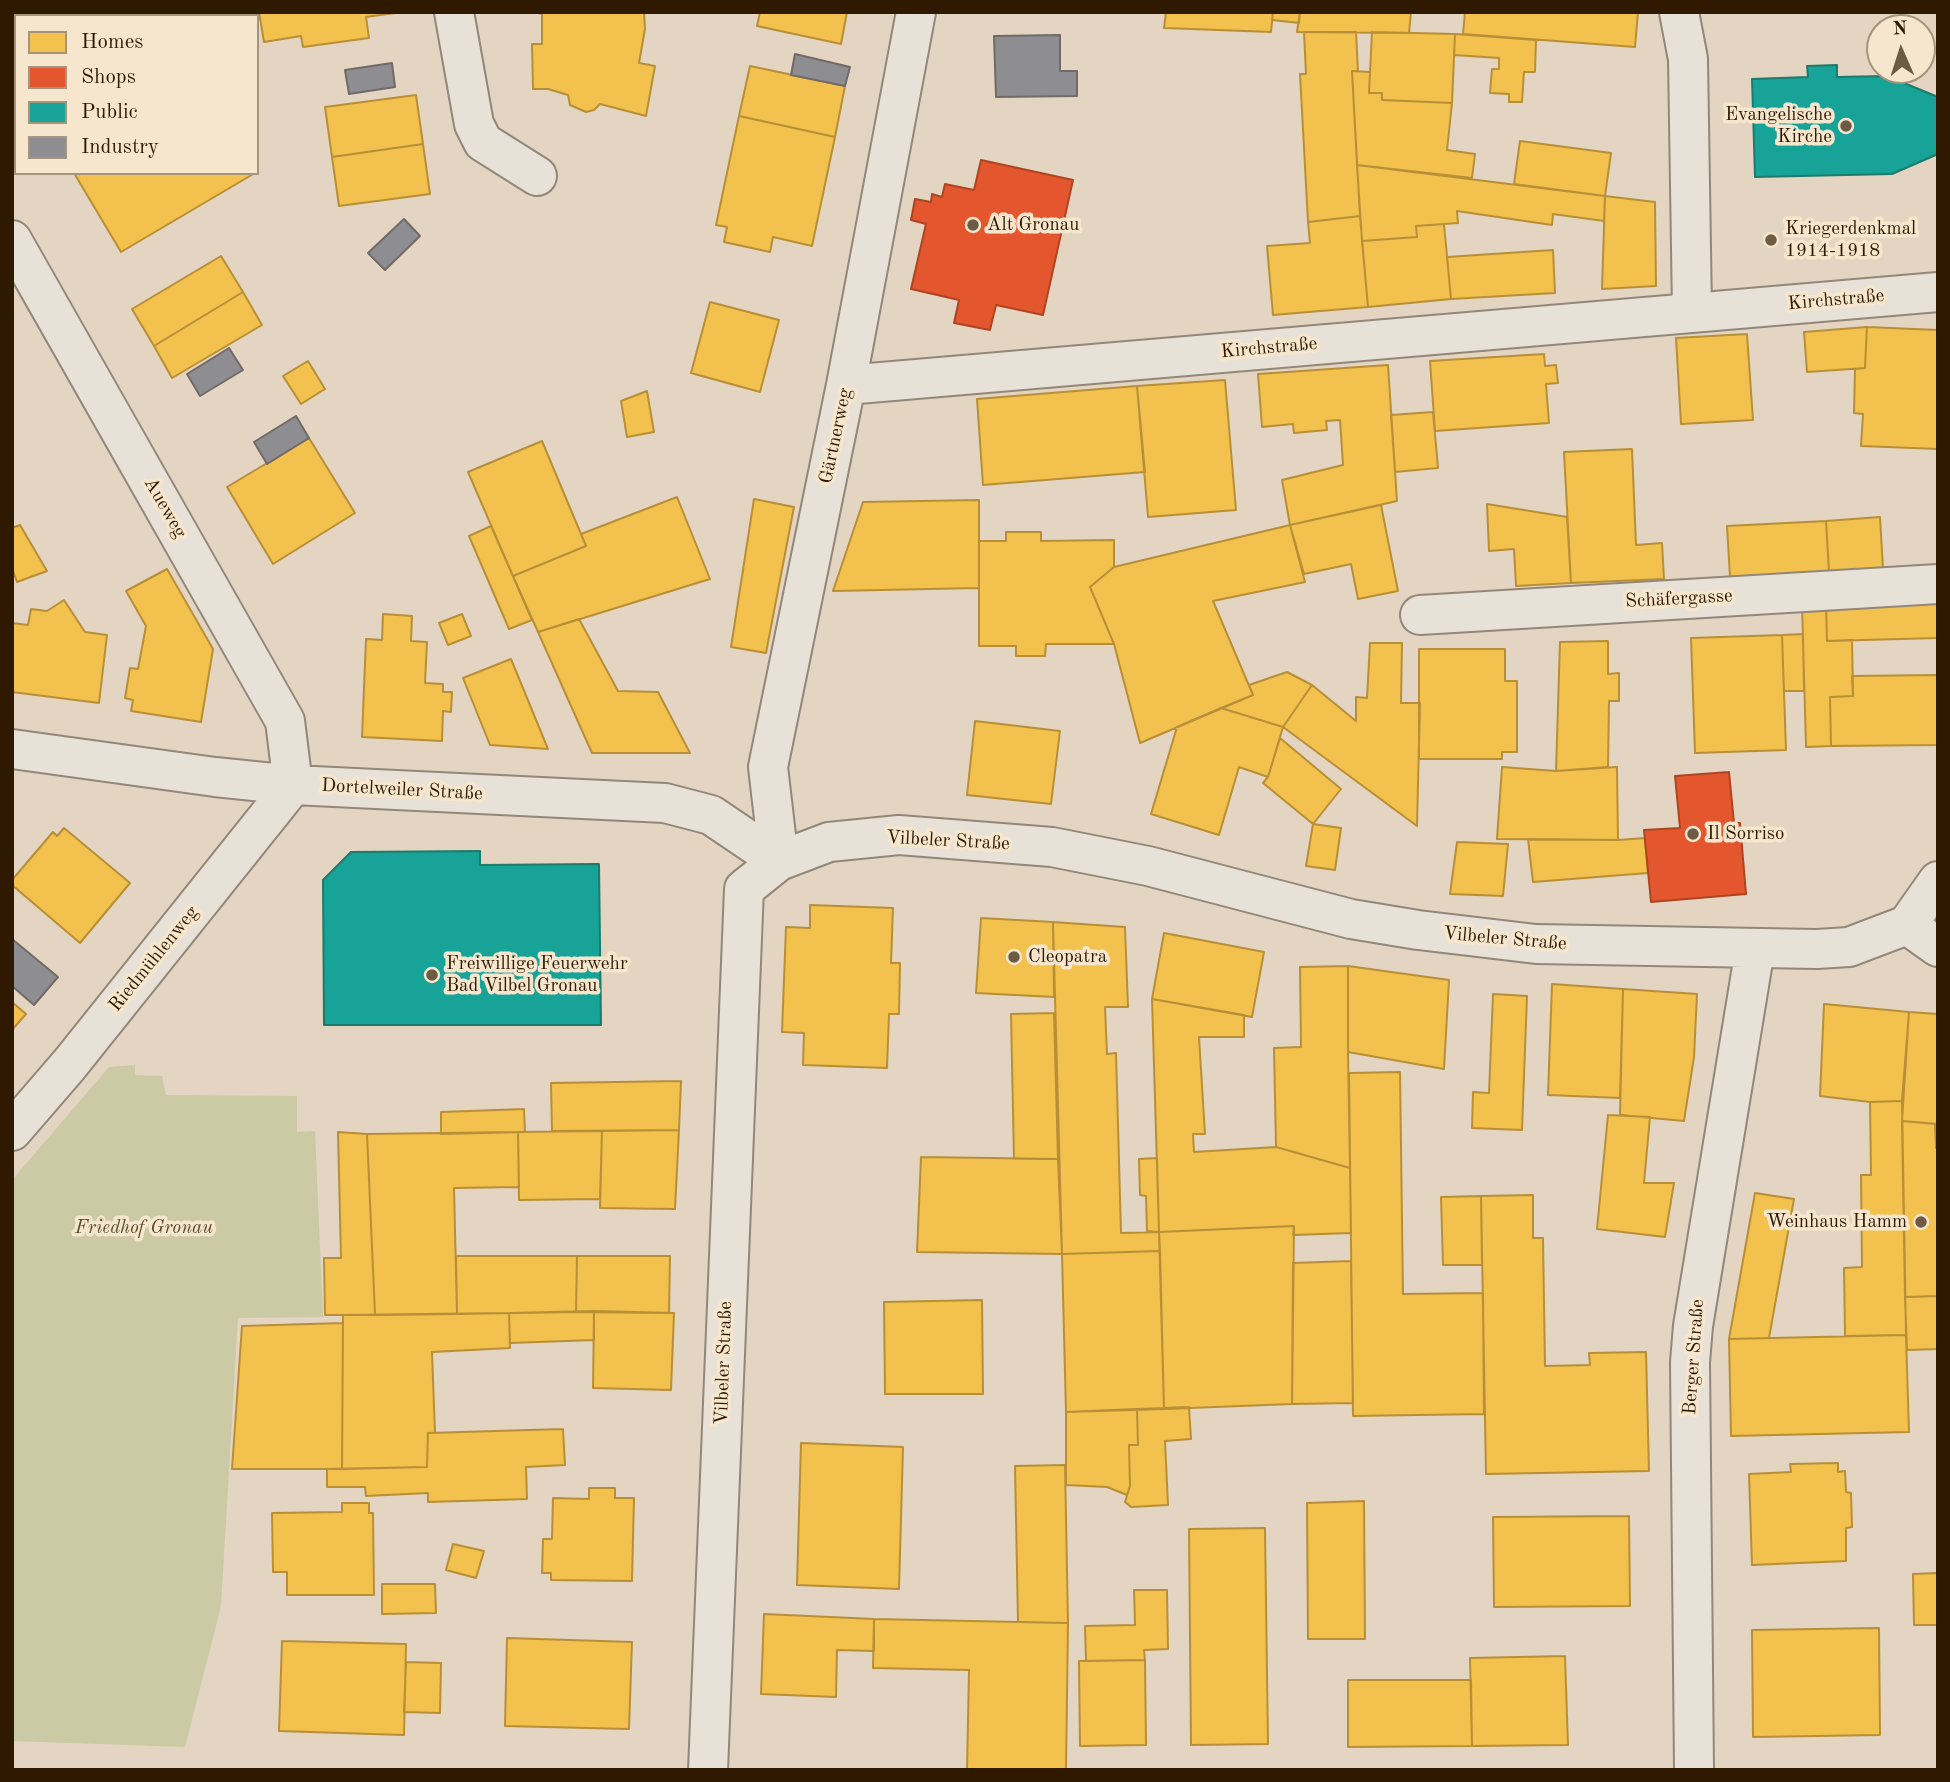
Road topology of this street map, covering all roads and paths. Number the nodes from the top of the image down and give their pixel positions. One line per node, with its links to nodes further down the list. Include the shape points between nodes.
1 (454, 12): 4 (street, via 474,124 483,142)
2 (916, 12): 8 (street, Gärtnerweg)
3 (1679, 12): 7 (street, via 1688,59)
4 (537, 176)
5 (12, 240): 12 (street, Aueweg, via 285,721)
6 (1938, 292): 7 (street, Kirchstraße)
7 (1692, 311): 8 (street, Kirchstraße)
8 (846, 385): 13 (street, Gärtnerweg, via 768,766)
9 (1938, 583): 10 (street, Schäfergasse)
10 (1420, 615)
11 (12, 749): 12 (street, Dortelweiler Straße)
12 (293, 785): 13 (street, Dortelweiler Straße, via 665,803 710,815); 18 (street, Riedmühlenweg)
13 (779, 861): 17 (street, Vilbeler Straße, via 829,842 899,835 1052,847 1148,866 1351,919 1419,930 1536,944); 19 (street, Vilbeler Straße, via 744,889)
14 (1938, 881): 15 (street)
15 (1907, 925): 16 (street); 17 (street, Vilbeler Straße, via 1849,947)
16 (1938, 947)
17 (1755, 949): 20 (street, Berger Straße, via 1690,1362)
18 (12, 1132)
19 (708, 1770)
20 (1694, 1770)

